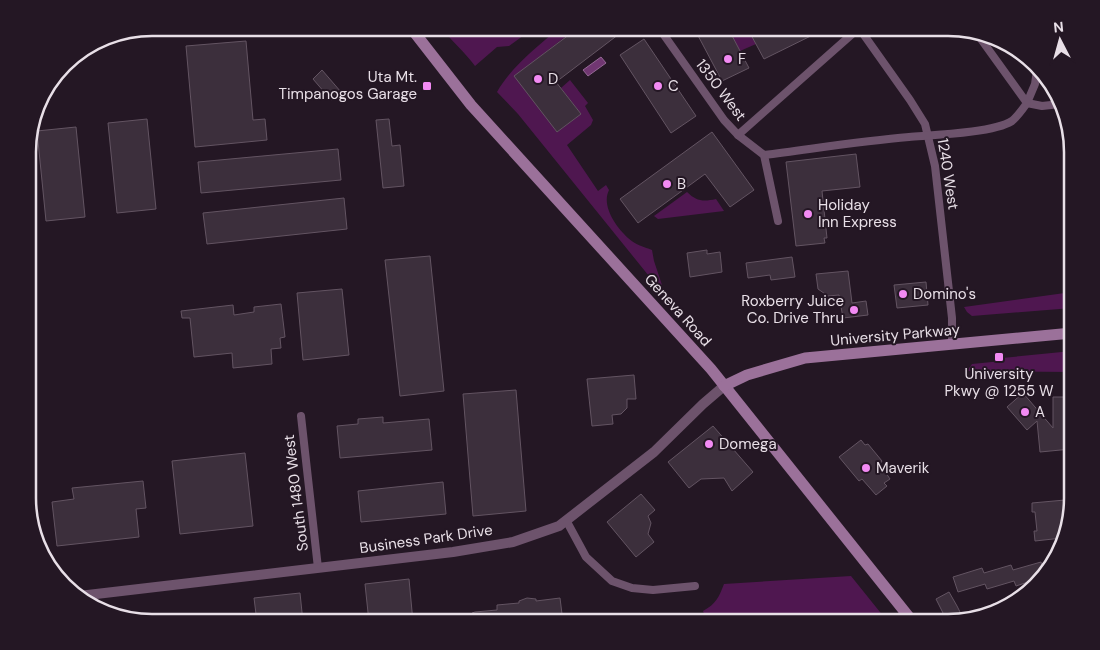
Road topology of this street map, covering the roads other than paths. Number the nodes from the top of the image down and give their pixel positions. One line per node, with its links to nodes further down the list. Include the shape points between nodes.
1 (417, 36): 15 (main road, Geneva Road, via 471,105)
2 (665, 36): 9 (street, 1350 West)
3 (850, 36): 9 (street)
4 (865, 36): 10 (street, 1240 West, via 910,100 925,124)
5 (983, 42): 7 (street)
6 (1036, 76): 7 (street)
7 (1027, 103): 8 (street); 10 (street, via 1011,121 996,126)
8 (1053, 105)
9 (738, 135): 11 (street, 1350 West)
10 (928, 136): 11 (street); 14 (street, 1240 West, via 935,166)
11 (764, 155): 12 (street)
12 (778, 221)
13 (1064, 334): 14 (main road, University Parkway)
14 (952, 344): 15 (main road, University Parkway, via 805,358 747,375)
15 (724, 386): 17 (street, Business Park Drive, via 654,452); 21 (main road, Geneva Road)
16 (300, 416): 18 (street, South 1480 West)
17 (566, 520): 18 (street, Business Park Drive, via 559,526 513,542); 19 (street, via 586,557 612,580 632,588 653,590)
18 (318, 568): 20 (street, Business Park Drive)
19 (695, 586)
20 (89, 595)
21 (907, 614)

